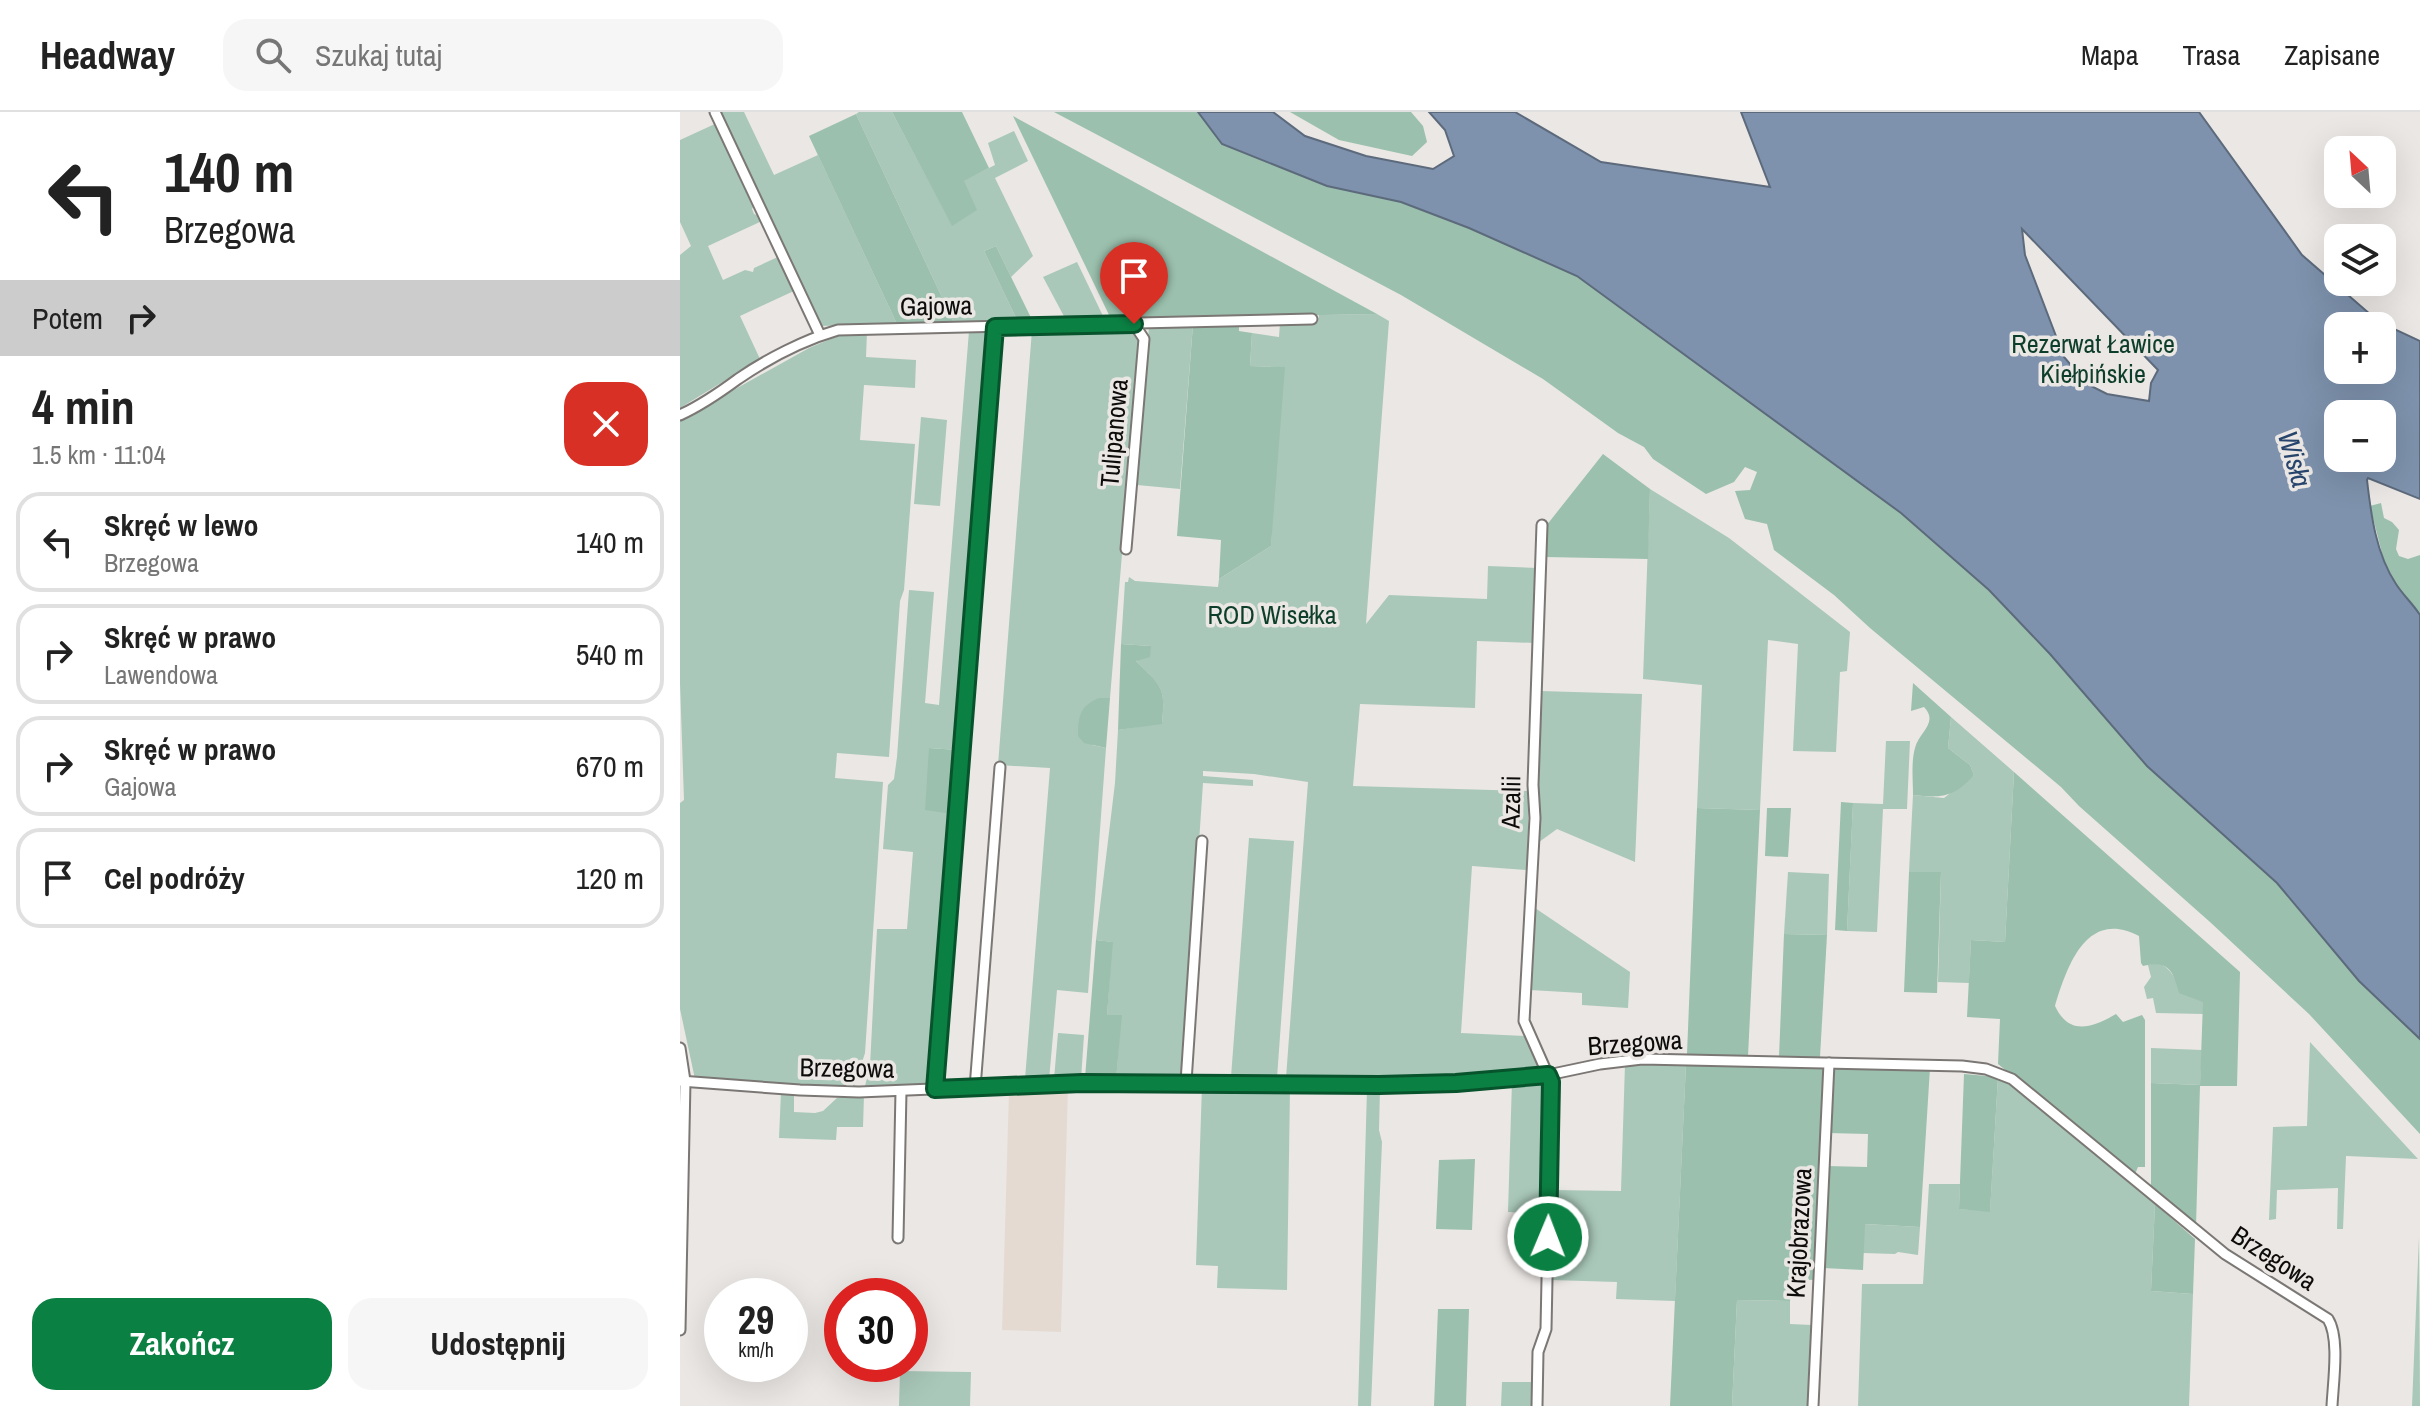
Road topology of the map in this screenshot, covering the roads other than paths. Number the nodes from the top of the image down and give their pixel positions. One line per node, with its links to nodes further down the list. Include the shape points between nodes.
1 (715, 112): 5 (street)
2 (1312, 319): 3 (street, Gajowa)
3 (1134, 324): 4 (street, Gajowa); 8 (street, Tulipanowa, via 1144,339)
4 (995, 327): 5 (street, Gajowa, via 838,330); 17 (street)
5 (820, 335): 6 (street, Gajowa)
6 (680, 415)
7 (1542, 525): 13 (street, Azalii, via 1524,1021)
8 (1126, 549)
9 (1000, 767): 16 (street)
10 (1202, 841): 15 (street)
11 (680, 1048): 14 (street)
12 (1829, 1063): 13 (street, Brzegowa, via 1642,1059); 22 (street, Krajobrazowa); 23 (street, Brzegowa, via 1962,1066 2012,1079 2225,1254 2328,1319 2334,1339)
13 (1548, 1075): 15 (street, Brzegowa, via 1379,1085); 21 (street, via 1546,1329 1538,1352)
14 (683, 1081): 18 (street, Brzegowa); 20 (street)
15 (1186, 1082): 16 (street, Brzegowa)
16 (975, 1088): 17 (street, Brzegowa)
17 (935, 1089): 18 (street, Brzegowa)
18 (901, 1091): 19 (street)
19 (898, 1238)
20 (680, 1330)
21 (1537, 1406)
22 (1813, 1406)
23 (2332, 1406)

